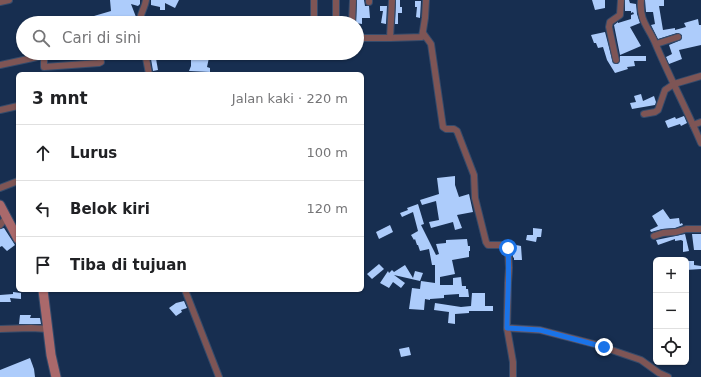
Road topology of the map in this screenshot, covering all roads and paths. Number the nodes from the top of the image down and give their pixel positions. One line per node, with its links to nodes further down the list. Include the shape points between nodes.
1 (9, 0): 10 (street)
2 (146, 0): 11 (street)
3 (314, 0): 12 (street)
4 (336, 0): 13 (street)
5 (352, 0): 14 (street)
6 (392, 0): 18 (street)
7 (426, 0): 15 (street)
8 (621, 0): 24 (street, via 620,15 610,22 609,27)
9 (641, 0): 19 (street, via 642,17)
10 (0, 2)
11 (141, 16)
12 (314, 16)
13 (336, 16)
14 (352, 16)
15 (422, 33): 18 (street, via 422,37 418,38); 44 (street, via 431,44 444,127 457,131 474,173 475,198 486,242 488,245 504,245 508,248)
16 (678, 37): 19 (street)
17 (364, 38): 18 (street)
18 (390, 38)
19 (656, 44): 28 (street)
20 (23, 60): 25 (street)
21 (44, 60): 22 (street, via 44,67 99,63)
22 (101, 60)
23 (146, 60): 26 (street)
24 (616, 60)
25 (0, 65)
26 (148, 72)
27 (701, 76): 28 (street)
28 (674, 84): 31 (street, via 665,90 656,112); 33 (street)
29 (16, 106): 30 (street)
30 (0, 110)
31 (644, 114)
32 (701, 122): 33 (street)
33 (693, 125): 34 (street)
34 (701, 143)
35 (16, 182): 36 (street)
36 (0, 188)
37 (0, 205): 38 (street)
38 (3, 222): 41 (street)
39 (701, 229): 40 (street)
40 (654, 236)
41 (16, 237)
42 (43, 292): 46 (street)
43 (186, 292): 48 (street)
44 (507, 328): 49 (street); 50 (street, via 540,330 588,342 641,360)
45 (0, 329): 46 (street)
46 (48, 329): 47 (street)
47 (56, 377)
48 (219, 377)
49 (513, 377)
50 (668, 377)

